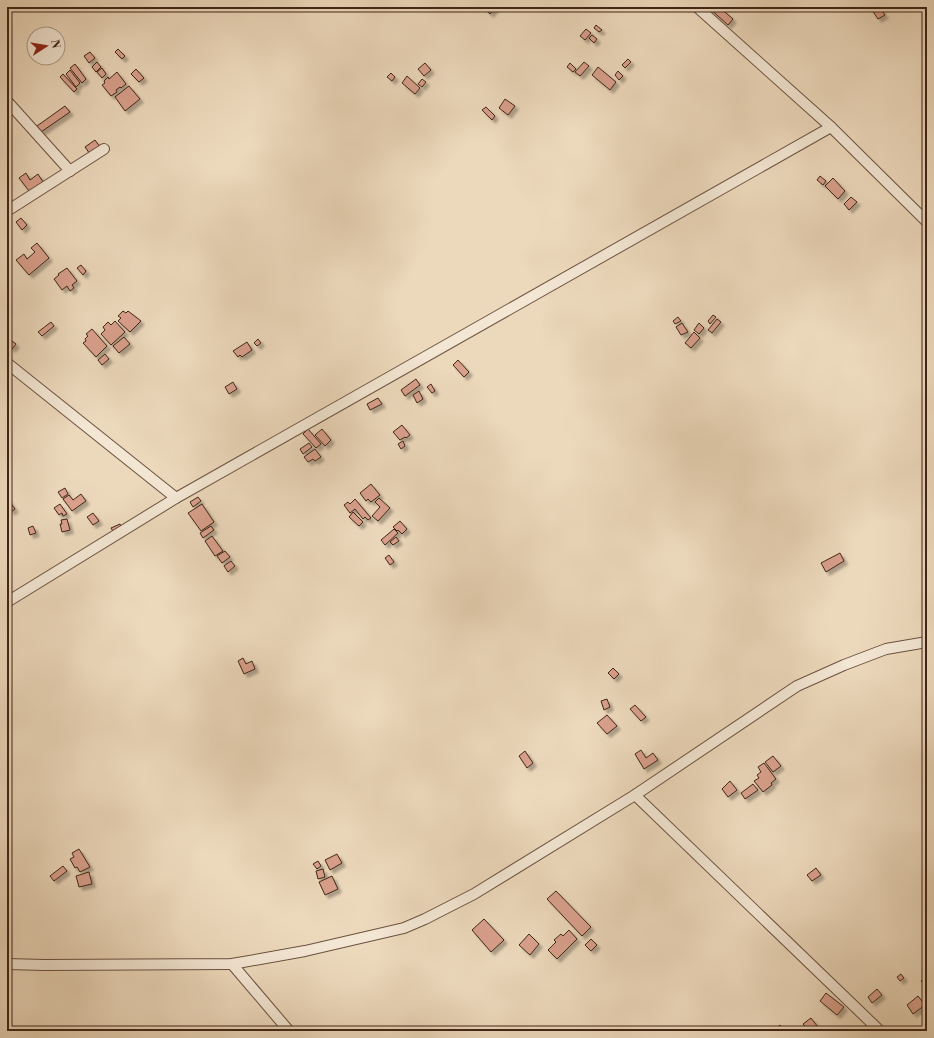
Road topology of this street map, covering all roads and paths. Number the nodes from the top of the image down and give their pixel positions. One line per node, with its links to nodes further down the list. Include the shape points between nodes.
1 (697, 7): 3 (street)
2 (7, 101): 5 (street)
3 (831, 127): 7 (street); 9 (street)
4 (104, 149): 5 (street)
5 (70, 171): 6 (street)
6 (7, 211)
7 (927, 222)
8 (7, 363): 9 (street)
9 (176, 498): 10 (street)
10 (7, 602)
11 (927, 642): 12 (street, via 886,649 797,686)
12 (635, 795): 14 (street, via 474,894 404,928 305,951); 16 (street)
13 (7, 964): 14 (street)
14 (232, 964): 15 (street)
15 (289, 1031)
16 (880, 1031)

